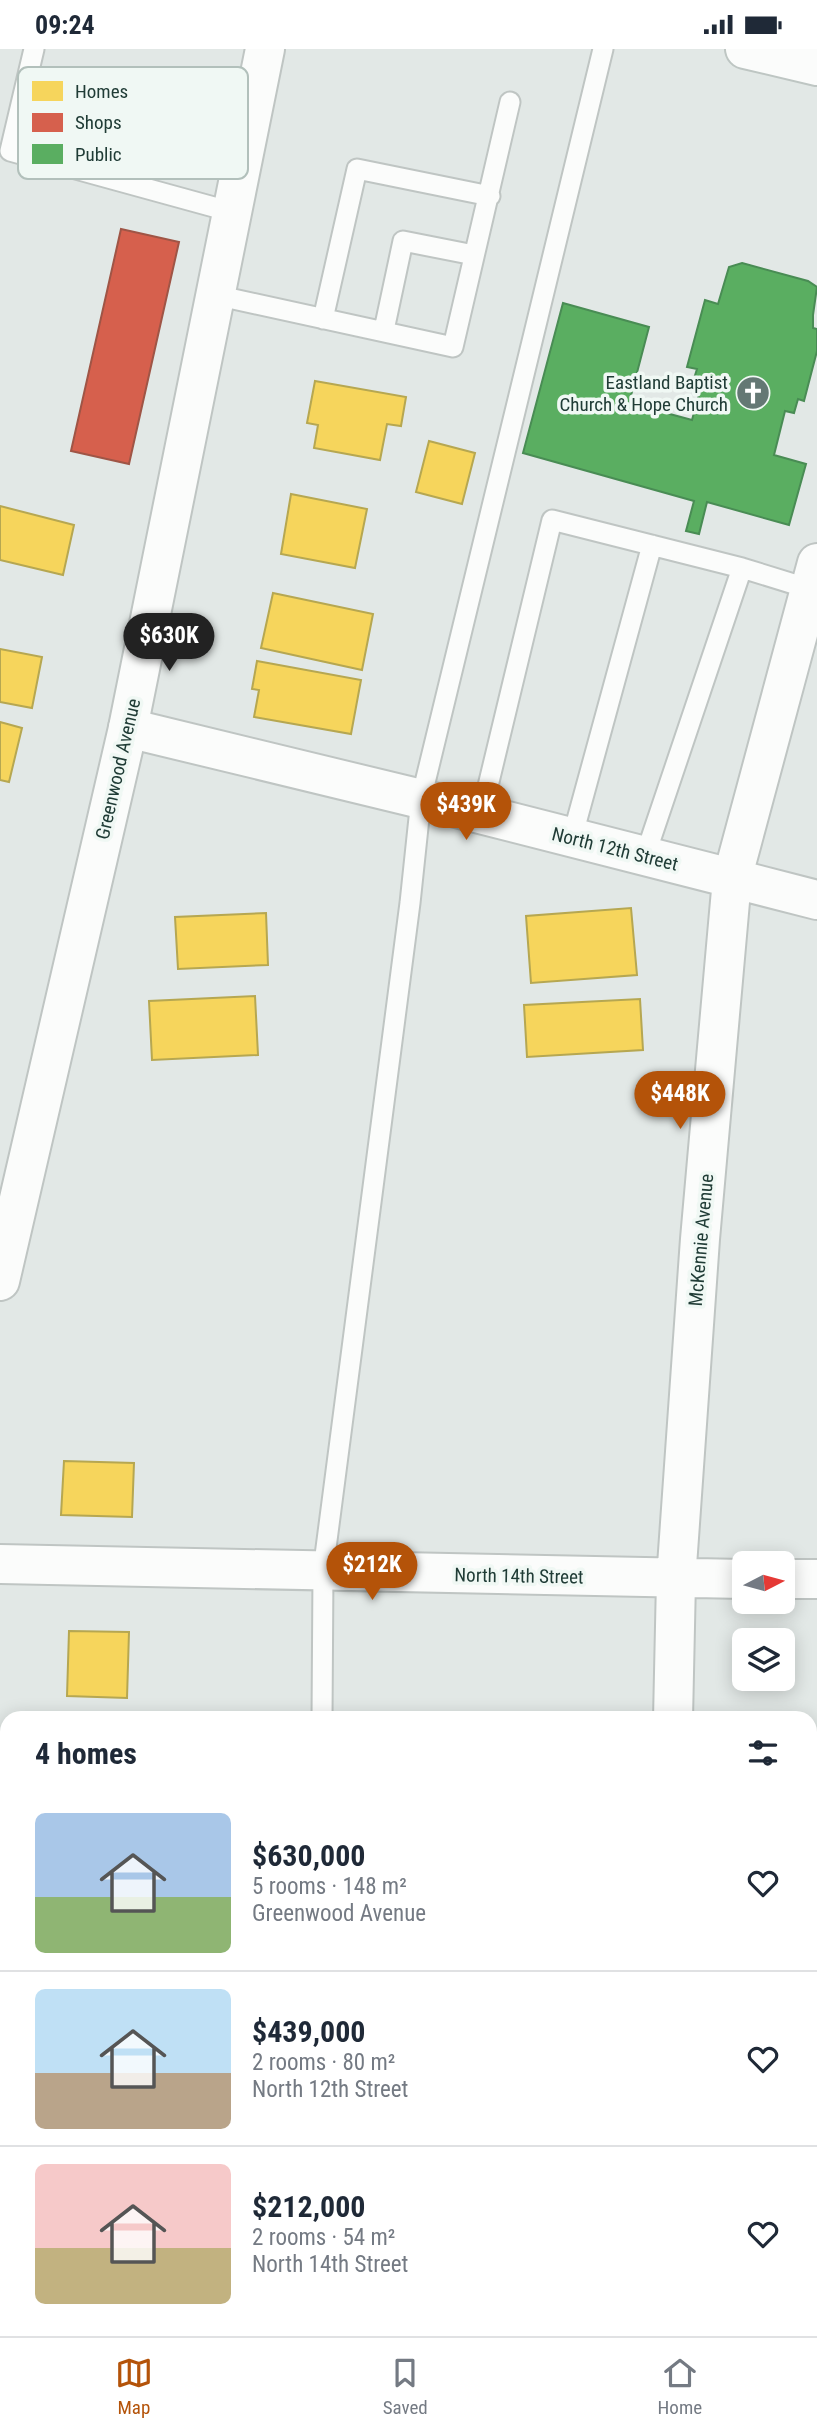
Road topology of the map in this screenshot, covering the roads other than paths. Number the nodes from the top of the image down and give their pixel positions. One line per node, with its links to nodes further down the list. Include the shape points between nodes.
1 (34, 49): 6 (lane)
2 (265, 49): 9 (street, Greenwood Avenue)
3 (603, 49): 24 (lane)
4 (745, 49): 5 (street)
5 (817, 66)
6 (30, 67)
7 (510, 102): 14 (lane)
8 (18, 117): 10 (lane, via 10,151)
9 (248, 133)
10 (18, 153)
11 (115, 179): 13 (lane)
12 (239, 179): 15 (street, Greenwood Avenue)
13 (122, 181): 15 (lane)
14 (490, 196): 16 (lane); 18 (lane, via 357,169)
15 (232, 212): 17 (street, Greenwood Avenue)
16 (474, 255): 19 (lane, via 403,241); 19 (lane, via 453,347)
17 (215, 295): 18 (lane); 23 (street, Greenwood Avenue)
18 (323, 319): 19 (lane)
19 (384, 330)
20 (652, 545): 21 (lane); 25 (lane, via 552,520); 26 (lane)
21 (742, 568): 22 (lane); 27 (lane)
22 (814, 576): 28 (street, McKennie Avenue)
23 (128, 729): 24 (street, North 12th Street); 30 (street, Greenwood Avenue)
24 (421, 799): 25 (street, North 12th Street); 32 (lane)
25 (481, 815): 26 (street, North 12th Street)
26 (572, 838): 27 (street, North 12th Street)
27 (645, 856): 28 (street, North 12th Street)
28 (732, 879): 29 (street, North 12th Street); 36 (street, McKennie Avenue)
29 (817, 900)
30 (0, 1281)
31 (0, 1564): 32 (street, North 14th Street)
32 (323, 1571): 36 (street, North 14th Street); 37 (lane)
33 (732, 1579): 36 (street, North 14th Street)
34 (795, 1579): 35 (street)
35 (817, 1579)
36 (676, 1580): 38 (street, McKennie Avenue)
37 (322, 1711)
38 (673, 1711)

